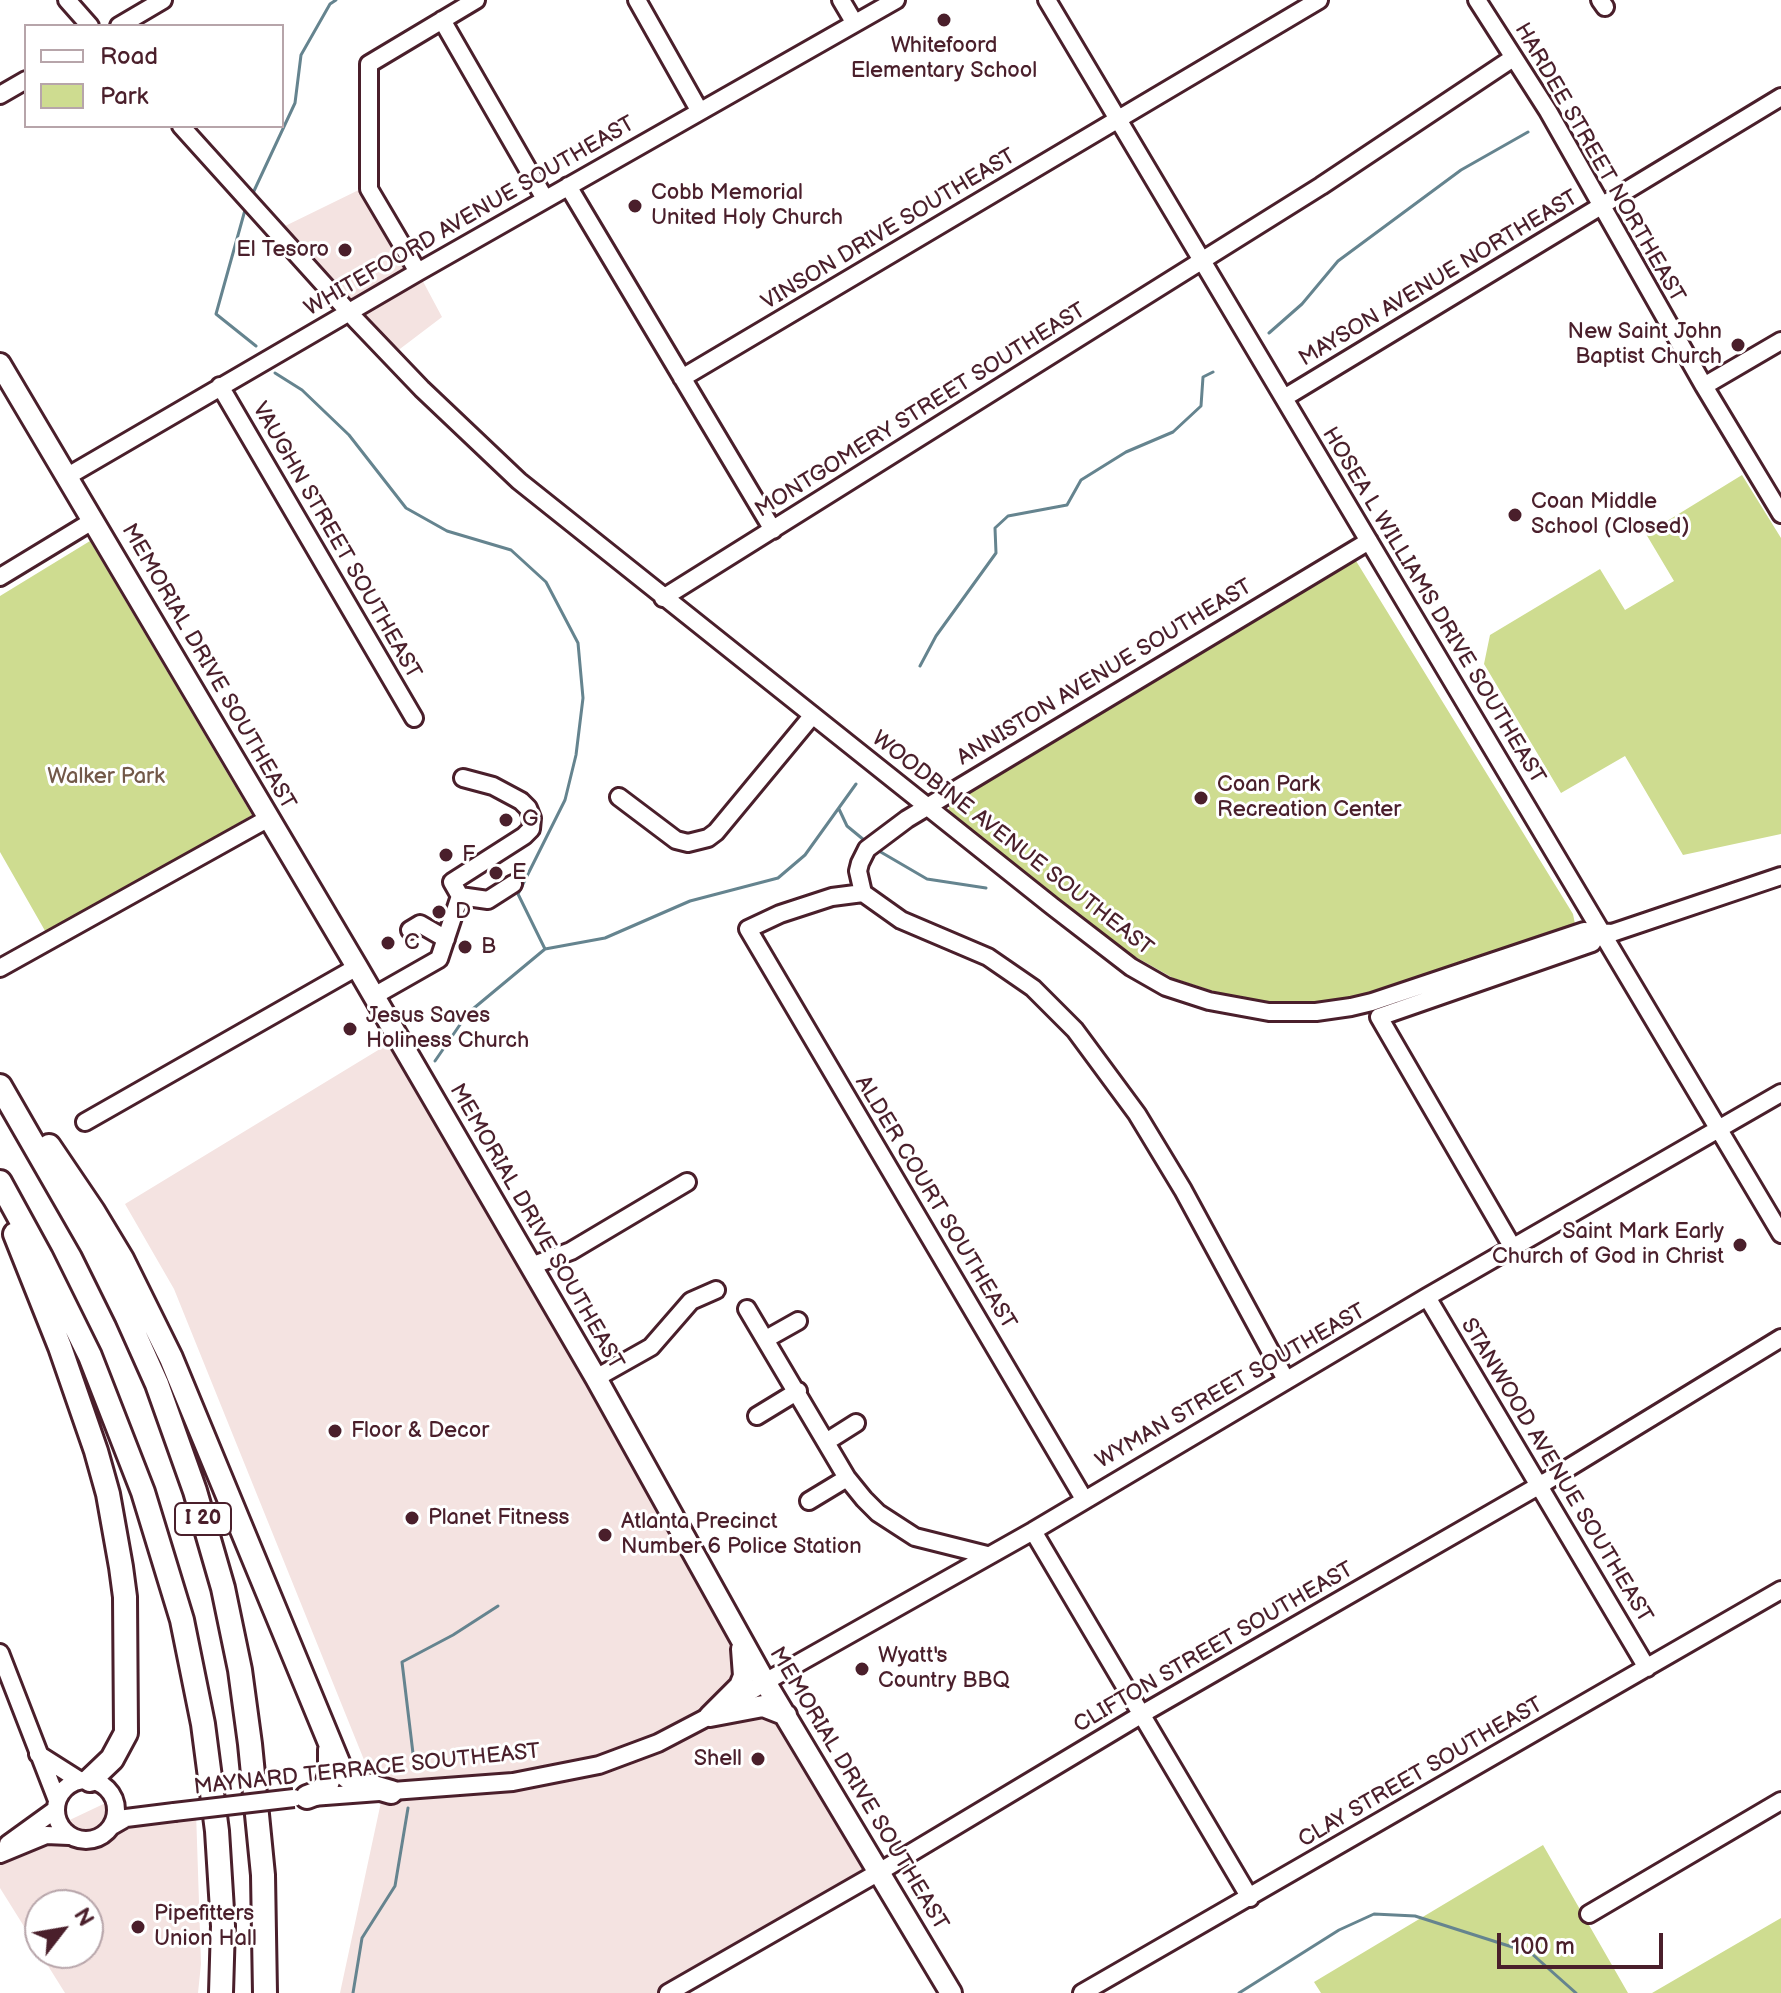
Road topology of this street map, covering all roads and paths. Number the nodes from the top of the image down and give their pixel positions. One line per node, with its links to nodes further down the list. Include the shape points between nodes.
1 (67, 0): 12 (street)
2 (163, 0): 13 (street)
3 (476, 0): 10 (street)
4 (637, 0): 18 (street)
5 (841, 0): 11 (street)
6 (896, 0): 11 (street, WHITEFOORD AVENUE SOUTHEAST)
7 (1047, 0): 19 (street, HOSEA L WILLIAMS DRIVE SOUTHEAST)
8 (1319, 0): 19 (street, VINSON DRIVE SOUTHEAST)
9 (1477, 0): 14 (street, HARDEE STREET NORTHEAST)
10 (442, 20): 22 (street); 25 (street, via 369,64 369,189)
11 (854, 22): 18 (street, WHITEFOORD AVENUE SOUTHEAST)
12 (88, 24)
13 (122, 24)
14 (1513, 58): 23 (street, HARDEE STREET NORTHEAST); 24 (street, MONTGOMERY STREET SOUTHEAST)
15 (24, 81): 16 (street)
16 (0, 95)
17 (1781, 97): 23 (street, MAYSON AVENUE NORTHEAST)
18 (699, 110): 21 (street, WHITEFOORD AVENUE SOUTHEAST)
19 (1119, 120): 24 (street, HOSEA L WILLIAMS DRIVE SOUTHEAST); 29 (street, VINSON DRIVE SOUTHEAST)
20 (183, 128): 26 (street, WOODBINE AVENUE SOUTHEAST)
21 (568, 186): 22 (street, WHITEFOORD AVENUE SOUTHEAST); 29 (street)
22 (545, 199): 25 (street, WHITEFOORD AVENUE SOUTHEAST)
23 (1603, 206): 31 (street, HARDEE STREET NORTHEAST); 32 (street, MAYSON AVENUE NORTHEAST)
24 (1202, 260): 32 (street, HOSEA L WILLIAMS DRIVE SOUTHEAST); 37 (street, MONTGOMERY STREET SOUTHEAST)
25 (418, 272): 26 (street, WHITEFOORD AVENUE SOUTHEAST)
26 (349, 312): 30 (street, WHITEFOORD AVENUE SOUTHEAST); 40 (street, WOODBINE AVENUE SOUTHEAST, via 519,481)
27 (1781, 341): 31 (street)
28 (0, 364): 33 (main road, MEMORIAL DRIVE SOUTHEAST)
29 (682, 378): 37 (street)
30 (220, 386): 33 (street, WHITEFOORD AVENUE SOUTHEAST); 42 (street, VAUGHN STREET SOUTHEAST)
31 (1704, 386): 34 (street, HARDEE STREET NORTHEAST)
32 (1284, 398): 38 (street, HOSEA L WILLIAMS DRIVE SOUTHEAST)
33 (68, 476): 36 (main road, MEMORIAL DRIVE SOUTHEAST)
34 (1776, 496): 35 (street, HARDEE STREET NORTHEAST)
35 (1781, 514)
36 (94, 520): 39 (street); 46 (main road, MEMORIAL DRIVE SOUTHEAST)
37 (773, 530): 40 (street, MONTGOMERY STREET SOUTHEAST)
38 (1369, 541): 45 (street, ANNISTON AVENUE SOUTHEAST); 52 (street, HOSEA L WILLIAMS DRIVE SOUTHEAST)
39 (0, 577)
40 (663, 598): 41 (street, WOODBINE AVENUE SOUTHEAST)
41 (812, 716): 44 (street, via 708,838 676,840); 45 (street, WOODBINE AVENUE SOUTHEAST)
42 (414, 718)
43 (463, 778): 50 (street, via 521,801 532,818 524,836 452,882)
44 (619, 797)
45 (928, 805): 49 (street, ANNISTON AVENUE SOUTHEAST, via 867,849 858,871); 52 (street, WOODBINE AVENUE SOUTHEAST, via 1131,967 1166,987 1209,1001 1269,1012 1361,1005)
46 (269, 818): 54 (main road, MEMORIAL DRIVE SOUTHEAST); 55 (street)
47 (1781, 876): 52 (street, WOODBINE AVENUE SOUTHEAST, via 1612,933)
48 (513, 884): 50 (street, via 488,900)
49 (863, 893): 75 (street, via 901,920 1013,973 1075,1030 1166,1159); 82 (street, ALDER COURT SOUTHEAST, via 819,901 748,929)
50 (460, 896): 53 (street)
51 (410, 930): 53 (street, via 420,924)
52 (1600, 930): 61 (street, HOSEA L WILLIAMS DRIVE SOUTHEAST); 66 (street, via 1592,943 1379,1017)
53 (446, 939): 56 (street, via 439,959)
54 (357, 967): 56 (main road, MEMORIAL DRIVE SOUTHEAST); 60 (street)
55 (0, 968)
56 (374, 996): 67 (main road, MEMORIAL DRIVE SOUTHEAST)
57 (0, 1074): 94 (highway, via 93,1211 148,1310)
58 (0, 1086): 110 (highway, I 20, via 127,1317 195,1491 223,1588 244,1699 263,1875)
59 (1781, 1093): 61 (street, WYMAN STREET SOUTHEAST)
60 (85, 1122)
61 (1719, 1129): 65 (street, HOSEA L WILLIAMS DRIVE SOUTHEAST); 66 (street, WYMAN STREET SOUTHEAST)
62 (0, 1182): 109 (highway, I 20, via 96,1371 143,1492 182,1620 217,1831)
63 (687, 1182): 67 (street, via 571,1251)
64 (0, 1199): 96 (highway, via 79,1399 117,1536 125,1597 126,1733 112,1759)
65 (1781, 1234)
66 (1513, 1248): 69 (street, WYMAN STREET SOUTHEAST)
67 (531, 1266): 74 (main road, MEMORIAL DRIVE SOUTHEAST)
68 (716, 1290): 74 (street, via 691,1301 651,1347)
69 (1427, 1297): 75 (street, WYMAN STREET SOUTHEAST); 81 (street, STANWOOD AVENUE SOUTHEAST)
70 (747, 1309): 73 (street)
71 (798, 1321): 73 (street)
72 (1781, 1338): 81 (street, CLIFTON STREET SOUTHEAST)
73 (766, 1339): 76 (street)
74 (596, 1378): 87 (main road, MEMORIAL DRIVE SOUTHEAST)
75 (1286, 1380): 82 (street, WYMAN STREET SOUTHEAST)
76 (798, 1391): 77 (street); 79 (street)
77 (757, 1416)
78 (856, 1423): 79 (street)
79 (826, 1442): 80 (street)
80 (847, 1478): 83 (street); 85 (street, via 878,1513 915,1537)
81 (1540, 1485): 89 (street, STANWOOD AVENUE SOUTHEAST); 91 (street, CLIFTON STREET SOUTHEAST)
82 (1084, 1499): 84 (street, WYMAN STREET SOUTHEAST)
83 (809, 1501)
84 (1033, 1531): 85 (street, WYMAN STREET SOUTHEAST); 91 (street)
85 (987, 1555): 90 (street, WYMAN STREET SOUTHEAST)
86 (1781, 1590): 89 (street, CLAY STREET SOUTHEAST)
87 (738, 1634): 90 (main road, MEMORIAL DRIVE SOUTHEAST); 93 (main road, via 744,1676 733,1696)
88 (0, 1653): 95 (street)
89 (1647, 1668): 107 (street, CLAY STREET SOUTHEAST)
90 (765, 1682): 92 (main road, MEMORIAL DRIVE SOUTHEAST); 93 (street, MAYNARD TERRACE SOUTHEAST)
91 (1143, 1713): 106 (street, CLIFTON STREET SOUTHEAST); 107 (street)
92 (786, 1715): 93 (main road, via 763,1706); 106 (main road, MEMORIAL DRIVE SOUTHEAST)
93 (710, 1716): 97 (street, MAYNARD TERRACE SOUTHEAST, via 599,1765 513,1782)
94 (329, 1743): 97 (highway, via 342,1772 353,1781); 99 (highway, via 327,1784)
95 (37, 1753): 96 (street); 101 (street)
96 (84, 1780): 98 (street, via 108,1789); 101 (street, via 70,1784)
97 (391, 1792): 99 (street, MAYNARD TERRACE SOUTHEAST)
98 (113, 1797): 102 (street); 103 (street)
99 (301, 1798): 102 (street, MAYNARD TERRACE SOUTHEAST, bridge)
100 (1781, 1801): 108 (street)
101 (56, 1805): 104 (street, via 57,1820); 105 (street)
102 (145, 1814): 103 (street, MAYNARD TERRACE SOUTHEAST)
103 (112, 1826): 104 (street, via 97,1839)
104 (69, 1836): 105 (street, via 46,1835)
105 (0, 1853)
106 (879, 1872): 111 (street, CLIFTON STREET SOUTHEAST); 112 (main road, MEMORIAL DRIVE SOUTHEAST)
107 (1250, 1898): 113 (street, CLAY STREET SOUTHEAST)
108 (1589, 1914)
109 (221, 1993)
110 (265, 1993)
111 (668, 1993)
112 (951, 1993)
113 (1082, 1993)

